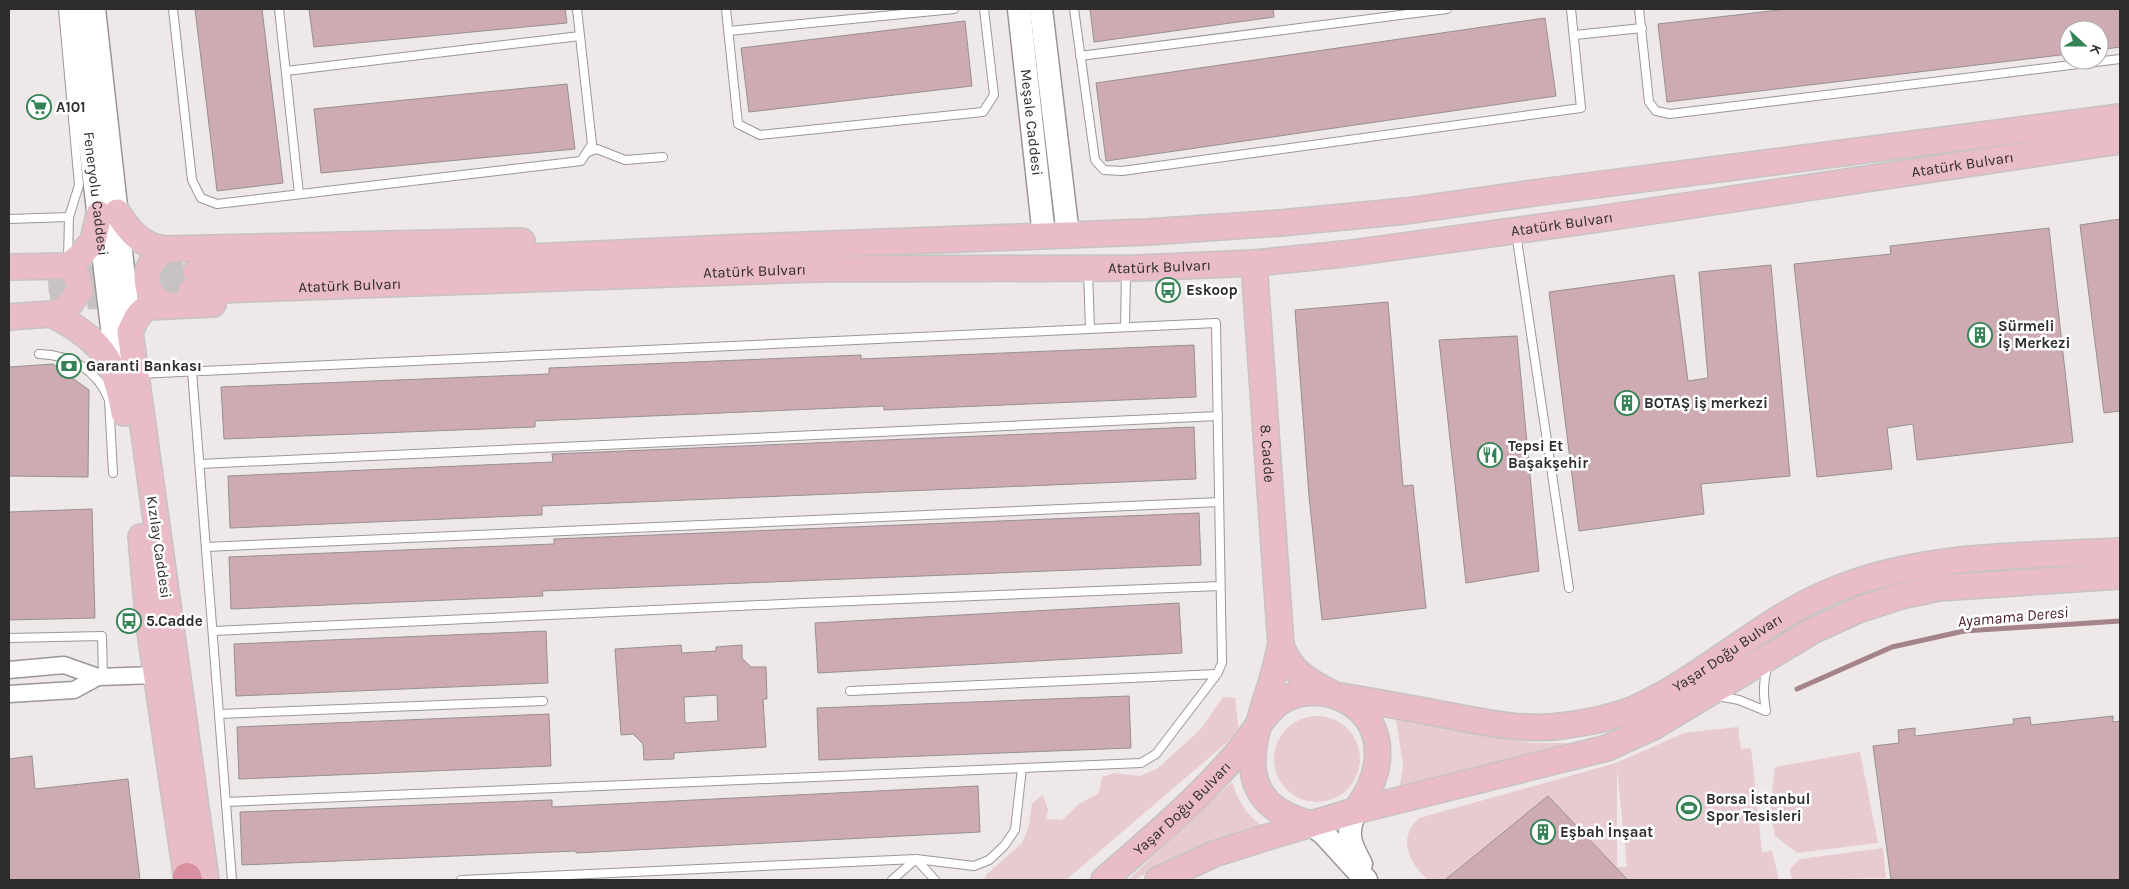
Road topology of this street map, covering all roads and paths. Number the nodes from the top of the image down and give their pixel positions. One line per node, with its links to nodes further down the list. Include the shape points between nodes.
1 (62, 9): 27 (lane)
2 (74, 9): 27 (main road, Feneryolu Caddesi)
3 (94, 9): 29 (main road, Feneryolu Caddesi)
4 (173, 9): 28 (lane, via 192,180 201,198 217,204)
5 (279, 9): 22 (lane)
6 (577, 9): 19 (lane)
7 (726, 9): 17 (lane)
8 (954, 9): 17 (lane)
9 (984, 9): 17 (lane, via 994,95 982,112 760,135 738,124)
10 (1019, 9): 33 (main road, Meşale Caddesi)
11 (1041, 9): 33 (main road, Meşale Caddesi)
12 (1074, 9): 20 (lane)
13 (1447, 9): 20 (lane)
14 (1571, 9): 18 (lane)
15 (1639, 9): 16 (lane)
16 (1642, 28): 18 (lane); 21 (lane, via 1650,102 1656,111 1670,114)
17 (729, 31)
18 (1575, 35): 20 (lane, via 1581,108 1122,171 1104,170 1096,160)
19 (580, 36): 22 (lane); 25 (lane, via 592,144)
20 (1080, 56)
21 (2120, 59)
22 (286, 70): 28 (lane)
23 (2120, 118): 33 (main road, Atatürk Bulvarı, via 1406,211 1280,223)
24 (2120, 141): 32 (main road, Atatürk Bulvarı)
25 (588, 152): 26 (lane, via 597,149 625,160); 28 (lane, via 582,161)
26 (663, 157)
27 (87, 186): 29 (main road, Feneryolu Caddesi); 30 (lane)
28 (299, 194)
29 (108, 213): 35 (main road, via 138,239); 37 (main road, via 93,241); 50 (main road, Feneryolu Caddesi); 54 (main road, Feneryolu Caddesi)
30 (69, 217): 31 (lane); 37 (lane)
31 (9, 219)
32 (1516, 231): 36 (main road, Atatürk Bulvarı); 63 (lane)
33 (1056, 236): 34 (main road, Atatürk Bulvarı); 40 (main road)
34 (749, 247): 35 (main road, via 661,237); 39 (main road, Atatürk Bulvarı, via 194,282)
35 (165, 249): 46 (main road, via 150,264 147,282 153,298)
36 (1254, 263): 42 (main road, Atatürk Bulvarı); 66 (main road, 8. Cadde)
37 (68, 266): 38 (main road); 44 (main road, via 77,276 80,290 65,310)
38 (9, 267)
39 (813, 268): 40 (main road, Atatürk Bulvarı); 46 (main road, via 721,286)
40 (1042, 268): 41 (main road, Atatürk Bulvarı)
41 (1087, 268): 42 (main road, Atatürk Bulvarı); 49 (lane)
42 (1126, 268): 48 (lane)
43 (9, 283): 44 (main road)
44 (50, 298): 45 (main road); 47 (main road); 52 (main road, via 91,338)
45 (9, 301)
46 (167, 306): 50 (main road, via 143,310)
47 (9, 317)
48 (1125, 327): 49 (lane); 55 (lane, via 1216,323)
49 (1090, 329): 53 (lane)
50 (130, 332): 54 (main road, Kızılay Caddesi)
51 (39, 354): 52 (lane)
52 (93, 359): 54 (main road); 57 (lane, via 109,400)
53 (192, 371): 54 (lane); 56 (lane)
54 (126, 377): 70 (main road, Kızılay Caddesi); 84 (main road, Kızılay Caddesi)
55 (1218, 416): 56 (lane); 58 (lane)
56 (200, 464): 59 (lane)
57 (113, 473)
58 (1219, 502): 59 (lane); 62 (lane)
59 (206, 547): 64 (lane)
60 (2120, 551): 74 (main road, Yaşar Doğu Bulvarı, via 1979,559 1871,577 1837,589 1783,616 1665,692 1633,709 1604,718 1560,726 1507,726)
61 (2120, 576): 67 (main road, Yaşar Doğu Bulvarı, via 1938,588 1901,596 1858,610 1812,631)
62 (1220, 586): 64 (lane); 69 (lane, via 1222,663)
63 (1569, 588)
64 (213, 631): 77 (lane)
65 (9, 638): 71 (lane, via 102,636)
66 (1281, 645): 74 (main road, Yaşar Doğu Bulvarı, via 1293,668 1312,683); 78 (main road)
67 (1770, 657): 75 (main road, Yaşar Doğu Bulvarı); 75 (lane, via 1764,680 1766,712 1739,700)
68 (9, 670): 71 (street, via 64,665)
69 (1217, 674): 72 (lane); 79 (lane, via 1156,754 1142,763)
70 (156, 675): 71 (street); 84 (main road, Kızılay Caddesi)
71 (101, 676): 73 (street, via 74,690)
72 (850, 691)
73 (9, 694)
74 (1335, 694): 78 (main road, Yaşar Doğu Bulvarı, via 1314,692 1289,697 1269,712); 81 (main road, Yaşar Doğu Bulvarı, via 1365,714 1376,738 1376,771 1368,794)
75 (1709, 695): 81 (main road, Yaşar Doğu Bulvarı, via 1653,727 1607,748)
76 (543, 701): 77 (lane)
77 (219, 714): 80 (lane)
78 (1256, 730): 82 (main road, Yaşar Doğu Bulvarı, via 1252,758 1258,790 1277,809); 89 (main road, Yaşar Doğu Bulvarı, via 1193,800)
79 (1022, 768): 80 (lane); 83 (lane, via 1015,830 989,860 974,866)
80 (226, 802): 85 (lane)
81 (1355, 811): 82 (main road, Yaşar Doğu Bulvarı); 91 (main road, via 1348,838)
82 (1311, 824): 90 (main road, Yaşar Doğu Bulvarı, via 1214,854); 91 (main road)
83 (916, 859): 86 (lane); 87 (lane); 88 (lane)
84 (192, 879)
85 (232, 880)
86 (461, 880)
87 (892, 880)
88 (935, 880)
89 (1104, 880)
90 (1158, 880)
91 (1368, 880)

